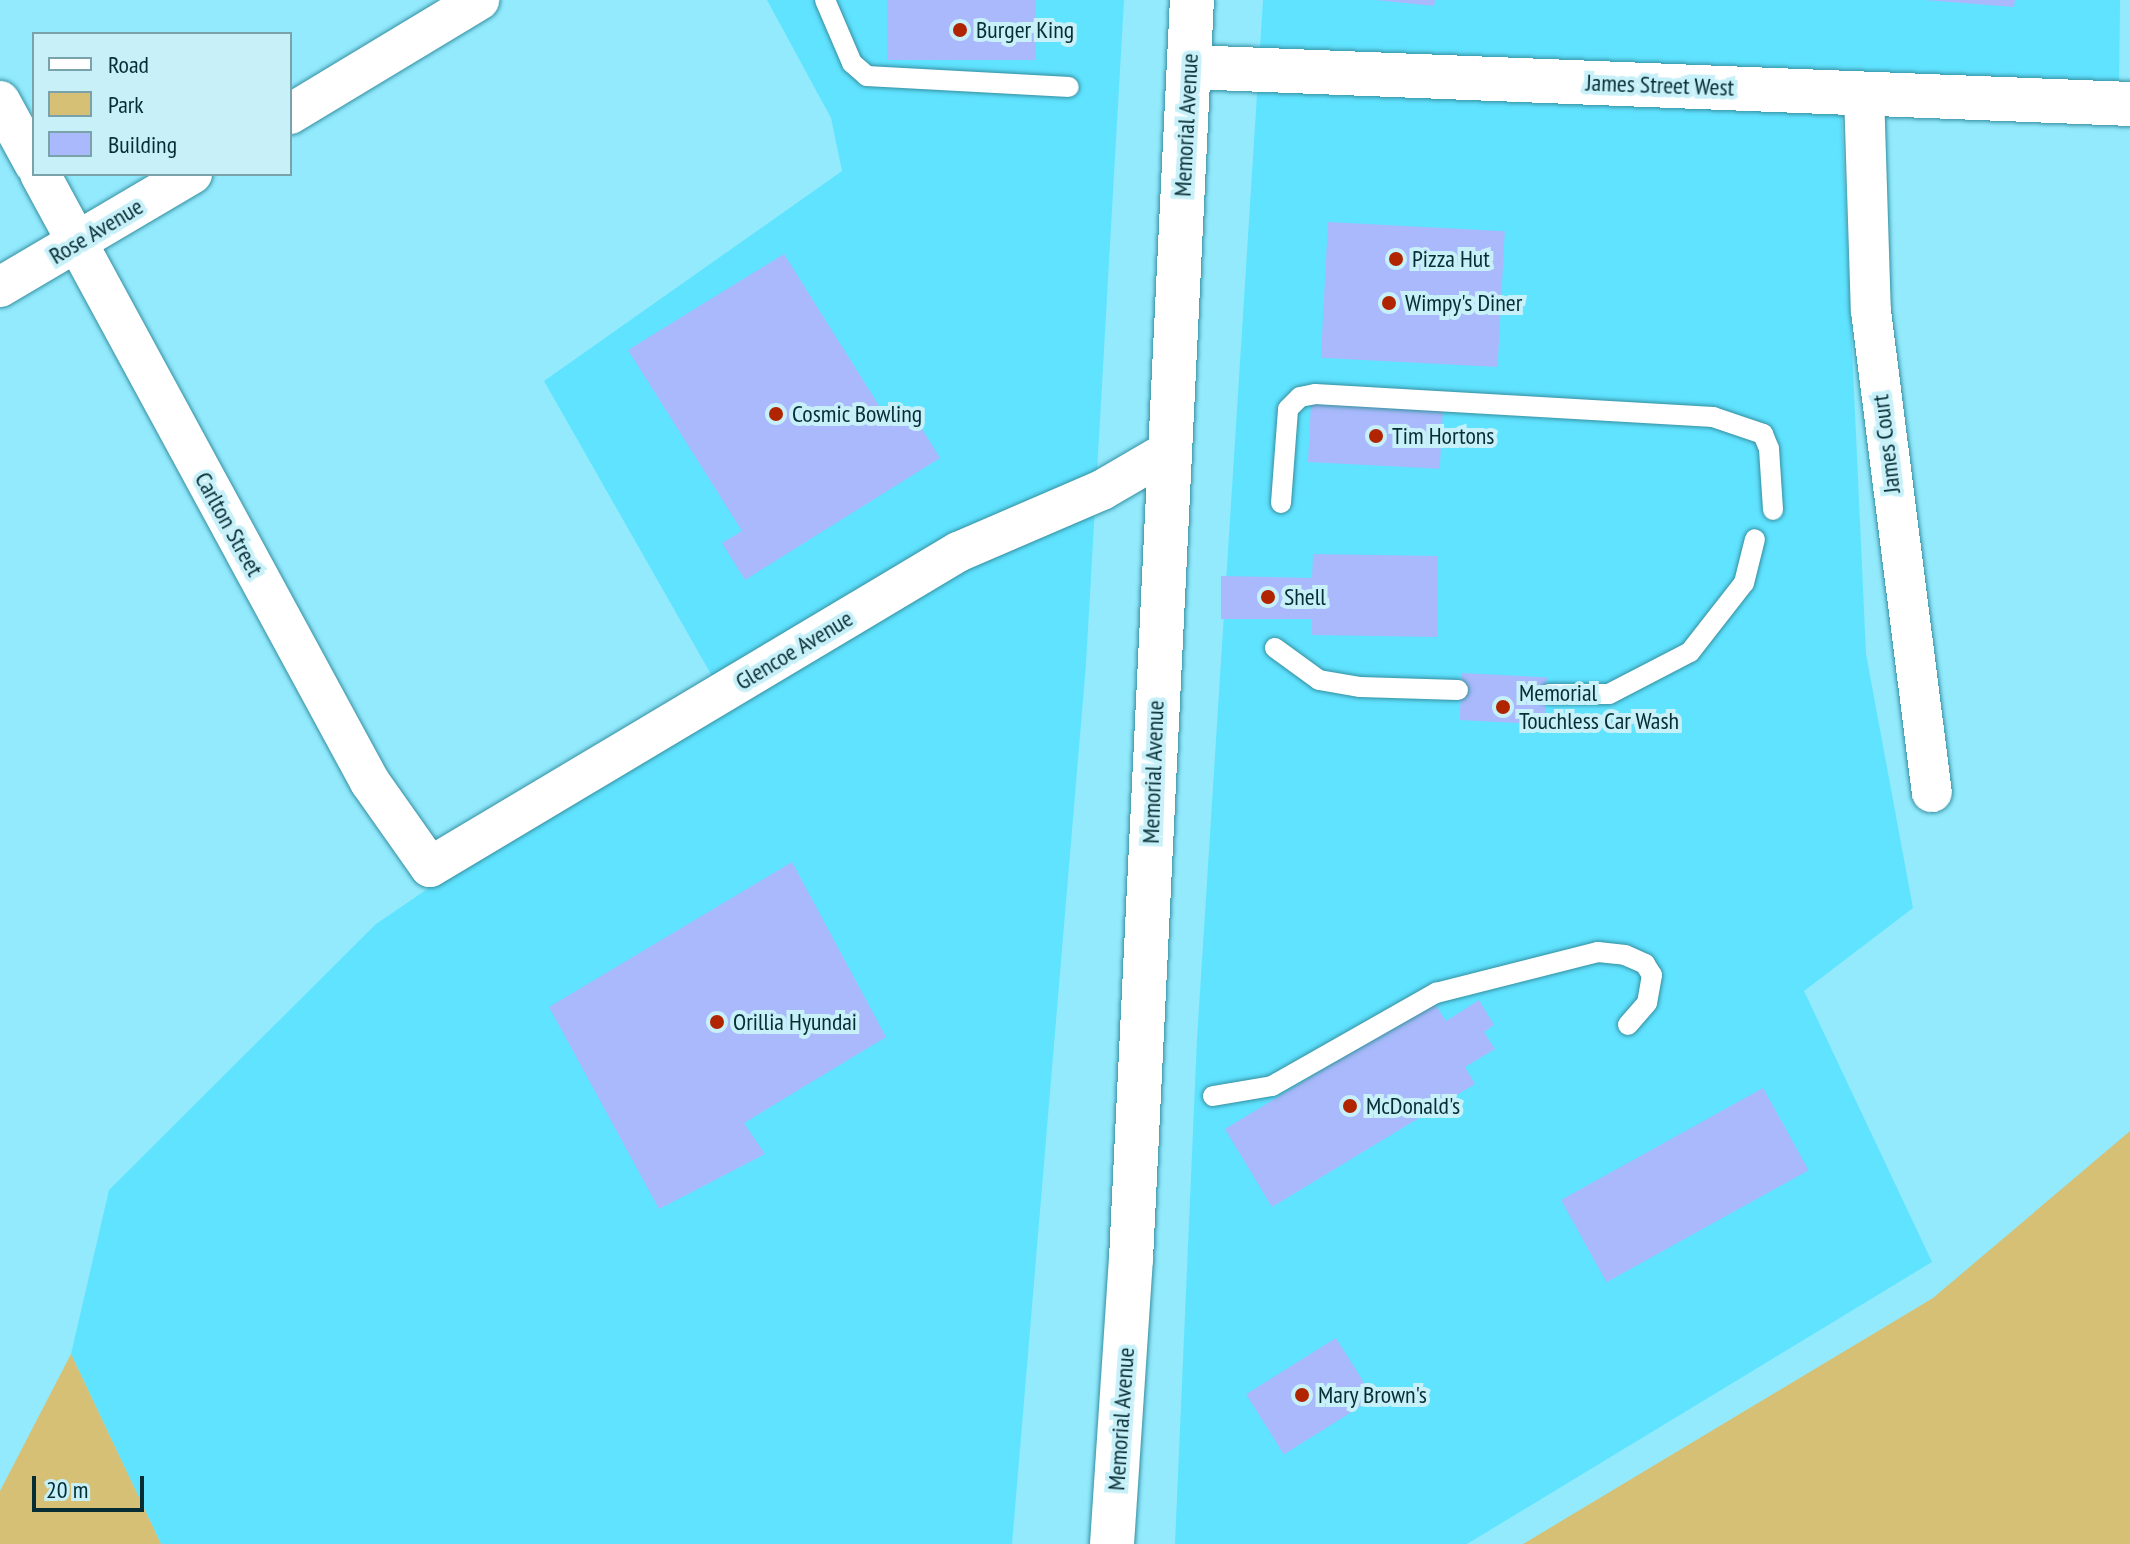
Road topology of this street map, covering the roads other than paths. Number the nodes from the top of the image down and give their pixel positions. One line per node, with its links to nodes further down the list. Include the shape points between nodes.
1 (479, 0): 9 (street)
2 (825, 0): 5 (lane, via 852,63 867,76)
3 (1192, 0): 4 (main road, Memorial Avenue)
4 (1189, 67): 6 (main road, James Street West); 15 (main road, Memorial Avenue)
5 (1069, 87)
6 (1864, 93): 8 (main road, James Street West); 22 (street, James Court, via 1871,311)
7 (0, 101): 10 (street)
8 (2130, 104)
9 (292, 113)
10 (32, 159)
11 (41, 176): 13 (street, Carlton Street)
12 (189, 176): 13 (street, Rose Avenue)
13 (78, 243): 14 (street, Rose Avenue); 23 (street, Carlton Street, via 370,782)
14 (0, 287)
15 (1167, 452): 23 (street, Glencoe Avenue, via 1102,490 958,552); 26 (main road, Memorial Avenue, via 1131,1259)
16 (1281, 503): 17 (lane, via 1288,409 1300,397 1315,394 1713,417 1763,434)
17 (1773, 510)
18 (1755, 539): 21 (lane, via 1744,583 1690,652 1609,694)
19 (1275, 648): 20 (lane, via 1319,680 1360,687)
20 (1458, 690)
21 (1549, 694)
22 (1932, 792)
23 (430, 867)
24 (1628, 1025): 25 (lane, via 1647,1003 1652,975 1645,964 1625,955 1598,952 1436,993 1272,1086)
25 (1213, 1096)
26 (1112, 1544)

